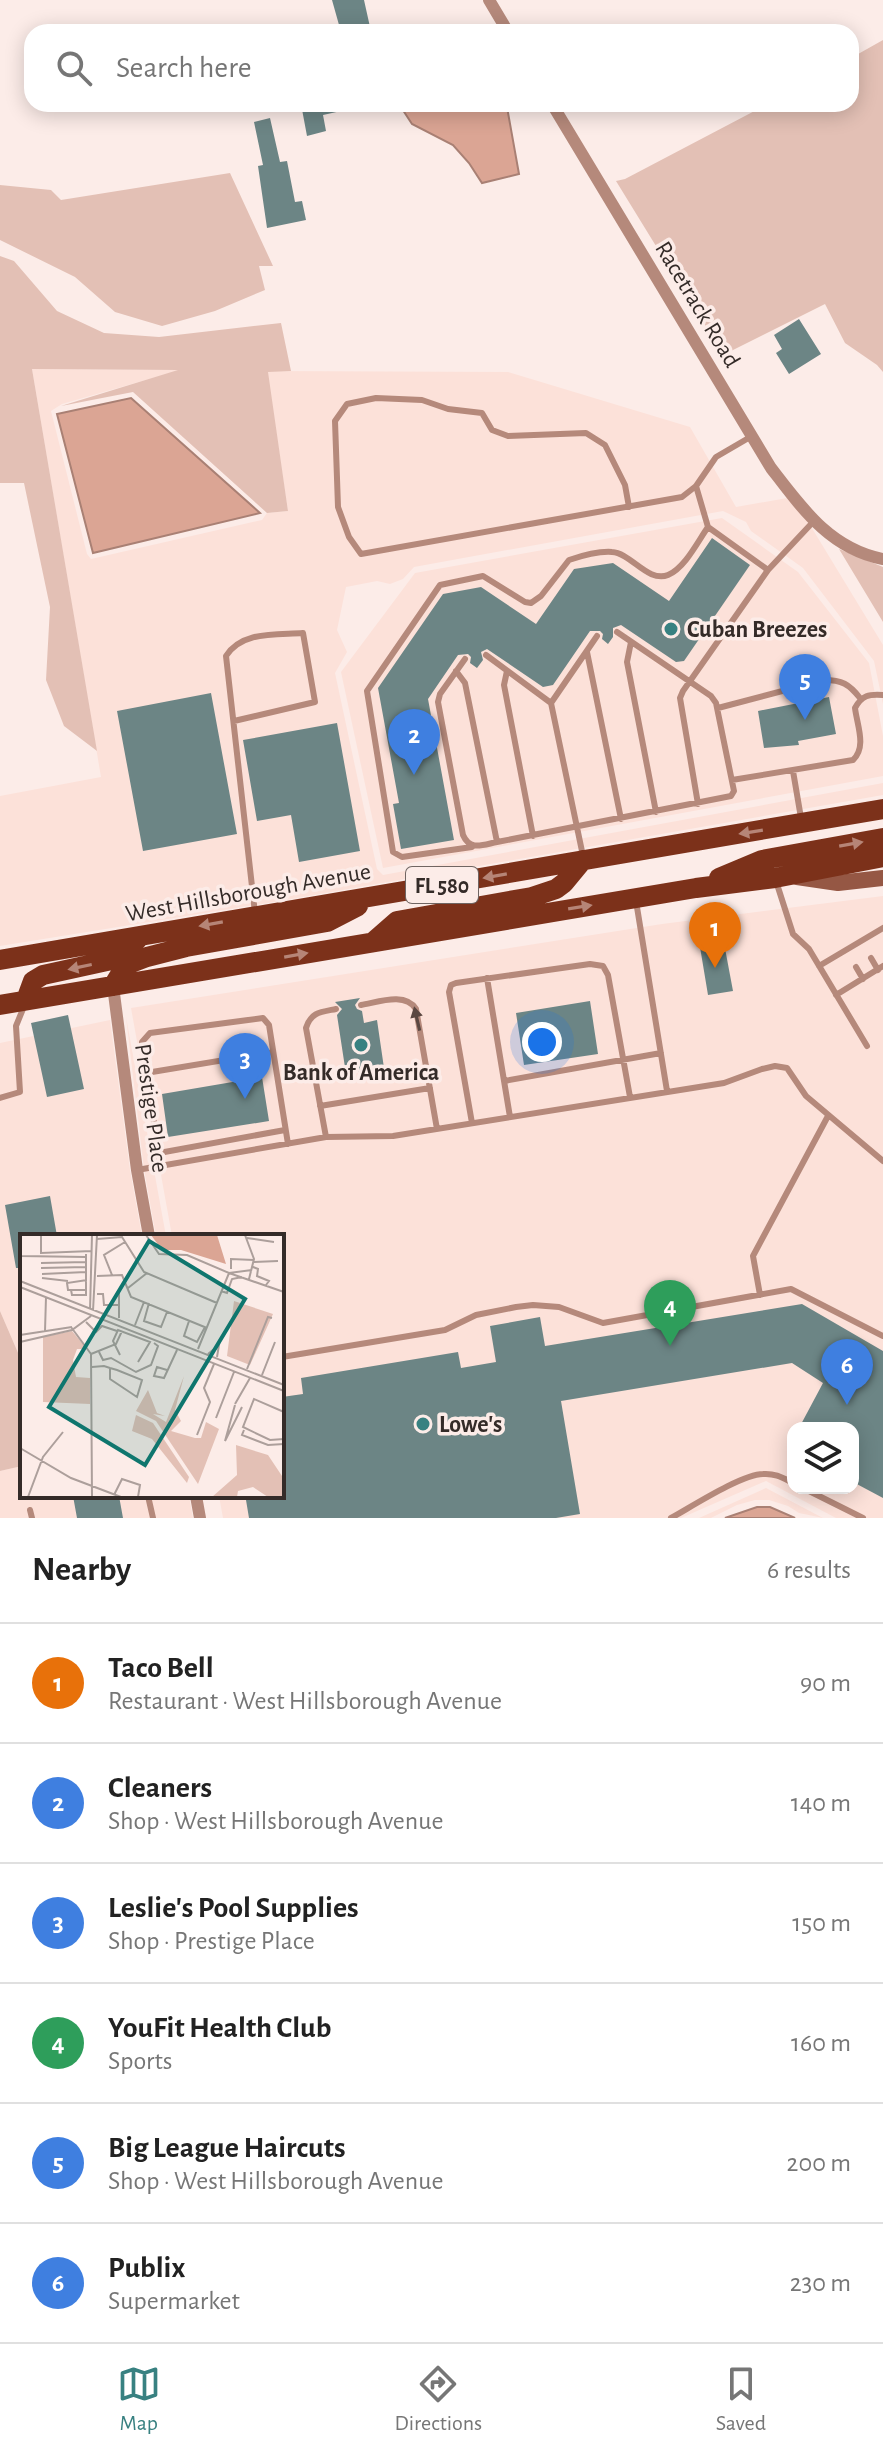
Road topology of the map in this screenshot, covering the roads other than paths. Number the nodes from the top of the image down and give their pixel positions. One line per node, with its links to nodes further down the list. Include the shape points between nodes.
1 (489, 0): 2 (street)
2 (503, 24)
3 (557, 112): 4 (street, Racetrack Road)
4 (752, 436): 5 (lane, via 716,457); 7 (street, Racetrack Road)
5 (696, 486): 6 (lane, via 682,497); 8 (lane)
6 (629, 507): 6 (lane, via 361,554 338,507 335,421 347,404 376,398 422,400 482,413 492,430 508,436 586,433 605,445 625,485)
7 (813, 522): 9 (street, Racetrack Road, via 845,544); 10 (lane)
8 (708, 527): 10 (lane); 36 (lane, via 665,576 610,552 569,560 531,603 483,576 435,590 367,691 393,852 402,857)
9 (883, 559)
10 (768, 570): 19 (lane)
11 (617, 632): 13 (lane)
12 (597, 636): 14 (lane)
13 (631, 642): 19 (lane); 29 (lane, via 627,662)
14 (587, 652): 22 (lane); 30 (lane)
15 (486, 655): 18 (lane)
16 (465, 659): 17 (lane)
17 (456, 671): 35 (lane, via 465,683); 36 (lane, via 438,702 463,835)
18 (507, 671): 22 (lane); 33 (lane, via 504,685)
19 (690, 682): 23 (lane, via 711,696); 27 (lane, via 680,698)
20 (883, 695): 21 (lane)
21 (860, 698): 23 (lane, via 846,683 824,680); 25 (lane, via 855,708 859,755)
22 (551, 703): 32 (lane)
23 (718, 708): 26 (lane)
24 (234, 721): 24 (lane, via 226,656 232,646 246,638 303,633 315,702); 44 (lane)
25 (793, 771): 26 (lane); 31 (lane)
26 (732, 780): 27 (lane, via 731,796)
27 (698, 804): 29 (lane)
28 (883, 809): 31 (main road, West Hillsborough Avenue / FL 580)
29 (656, 812): 30 (lane)
30 (621, 819): 32 (lane)
31 (802, 824): 38 (main road, West Hillsborough Avenue / FL 580, one-way to 38)
32 (577, 828): 33 (lane); 38 (lane)
33 (533, 836): 35 (lane)
34 (883, 838): 41 (main road, one-way to 34, via 762,860)
35 (497, 842): 36 (lane)
36 (472, 847)
37 (883, 857): 39 (main road, FL 580)
38 (583, 860): 42 (main road, West Hillsborough Avenue / FL 580, one-way to 42); 47 (main road, via 556,889 397,921)
39 (781, 877): 40 (main road, via 838,883); 41 (main road, FL 580); 50 (lane, via 793,934)
40 (883, 878)
41 (696, 888): 43 (main road, FL 580)
42 (376, 897): 44 (main road, West Hillsborough Avenue / FL 580); 55 (main road, via 327,922 147,957 126,965)
43 (635, 898): 47 (main road, FL 580, one-way to 43); 63 (lane)
44 (255, 917): 46 (main road, West Hillsborough Avenue / FL 580, one-way to 46)
45 (883, 928): 50 (lane)
46 (142, 936): 49 (main road, West Hillsborough Avenue / FL 580); 57 (main road, one-way to 57, via 107,961 43,975 33,981)
47 (373, 942): 55 (main road, FL 580, one-way to 47)
48 (871, 958): 52 (lane)
49 (0, 960)
50 (819, 966): 56 (lane)
51 (856, 967): 54 (lane)
52 (880, 968): 54 (lane)
53 (487, 978): 64 (lane, via 603,966); 66 (lane); 74 (lane, via 456,983 449,992)
54 (863, 979): 56 (lane)
55 (113, 986): 57 (main road, FL 580); 82 (street, Prestige Place)
56 (836, 995): 61 (lane)
57 (26, 1000): 58 (main road, FL 580); 70 (lane, via 16,1026 20,1092)
58 (0, 1005)
59 (361, 1005): 67 (lane, one-way to 59, via 412,1002 403,998)
60 (336, 1009): 71 (lane, via 315,1013 306,1028)
61 (867, 1046)
62 (273, 1052): 65 (lane); 65 (lane, via 269,1025 258,1017 150,1033 142,1042); 76 (lane)
63 (661, 1053): 64 (lane); 68 (lane)
64 (624, 1060): 66 (lane); 69 (lane)
65 (146, 1073): 79 (lane)
66 (504, 1081): 73 (lane)
67 (430, 1088): 71 (lane); 75 (lane)
68 (667, 1091): 69 (lane); 72 (lane, via 724,1083 775,1066 787,1068)
69 (630, 1097): 73 (lane)
70 (0, 1098)
71 (320, 1106): 77 (lane)
72 (828, 1116): 80 (lane); 84 (lane, via 753,1256)
73 (510, 1117): 74 (lane)
74 (472, 1123): 75 (lane)
75 (437, 1129): 77 (lane)
76 (285, 1130): 78 (lane); 79 (lane)
77 (326, 1137): 78 (lane)
78 (288, 1144): 81 (lane)
79 (159, 1153): 81 (lane)
80 (883, 1161)
81 (157, 1167): 82 (lane)
82 (137, 1170): 83 (street, Prestige Place)
83 (149, 1234)
84 (760, 1295): 85 (lane, via 791,1289); 86 (lane, via 603,1323 559,1307 516,1307 476,1315 445,1330)
85 (883, 1336)
86 (284, 1357)
87 (787, 1480): 93 (lane, via 759,1473)
88 (815, 1494): 94 (lane)
89 (148, 1498): 91 (lane)
90 (196, 1498): 92 (street)
91 (153, 1518)
92 (200, 1518)
93 (671, 1518)
94 (863, 1518)

